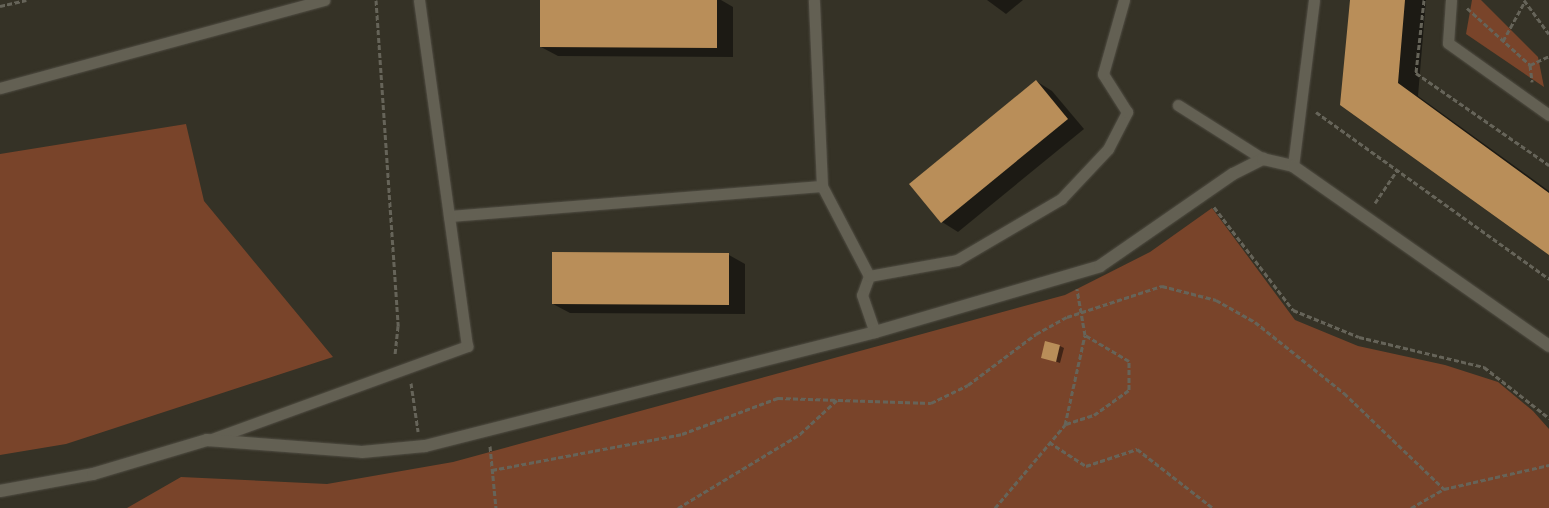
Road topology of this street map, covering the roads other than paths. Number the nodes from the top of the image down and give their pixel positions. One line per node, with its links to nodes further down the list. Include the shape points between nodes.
1 (324, 0): 7 (lane)
2 (419, 0): 13 (lane)
3 (814, 0): 12 (lane)
4 (1124, 0): 14 (lane, via 1103,74 1127,112 1108,149 1061,199 957,260)
5 (1314, 0): 11 (lane)
6 (1451, 0): 9 (lane, via 1448,43)
7 (0, 88)
8 (1178, 105): 10 (lane)
9 (1549, 114)
10 (1263, 159): 11 (street); 15 (street, via 1204,194 1100,266)
11 (1293, 166): 16 (street)
12 (822, 186): 13 (lane); 14 (lane)
13 (449, 216): 17 (lane, via 467,346 393,376)
14 (869, 276): 15 (lane, via 862,295)
15 (875, 332): 17 (street, via 420,446 342,451)
16 (1549, 346)
17 (207, 440): 18 (street, via 93,474)
18 (0, 491)

